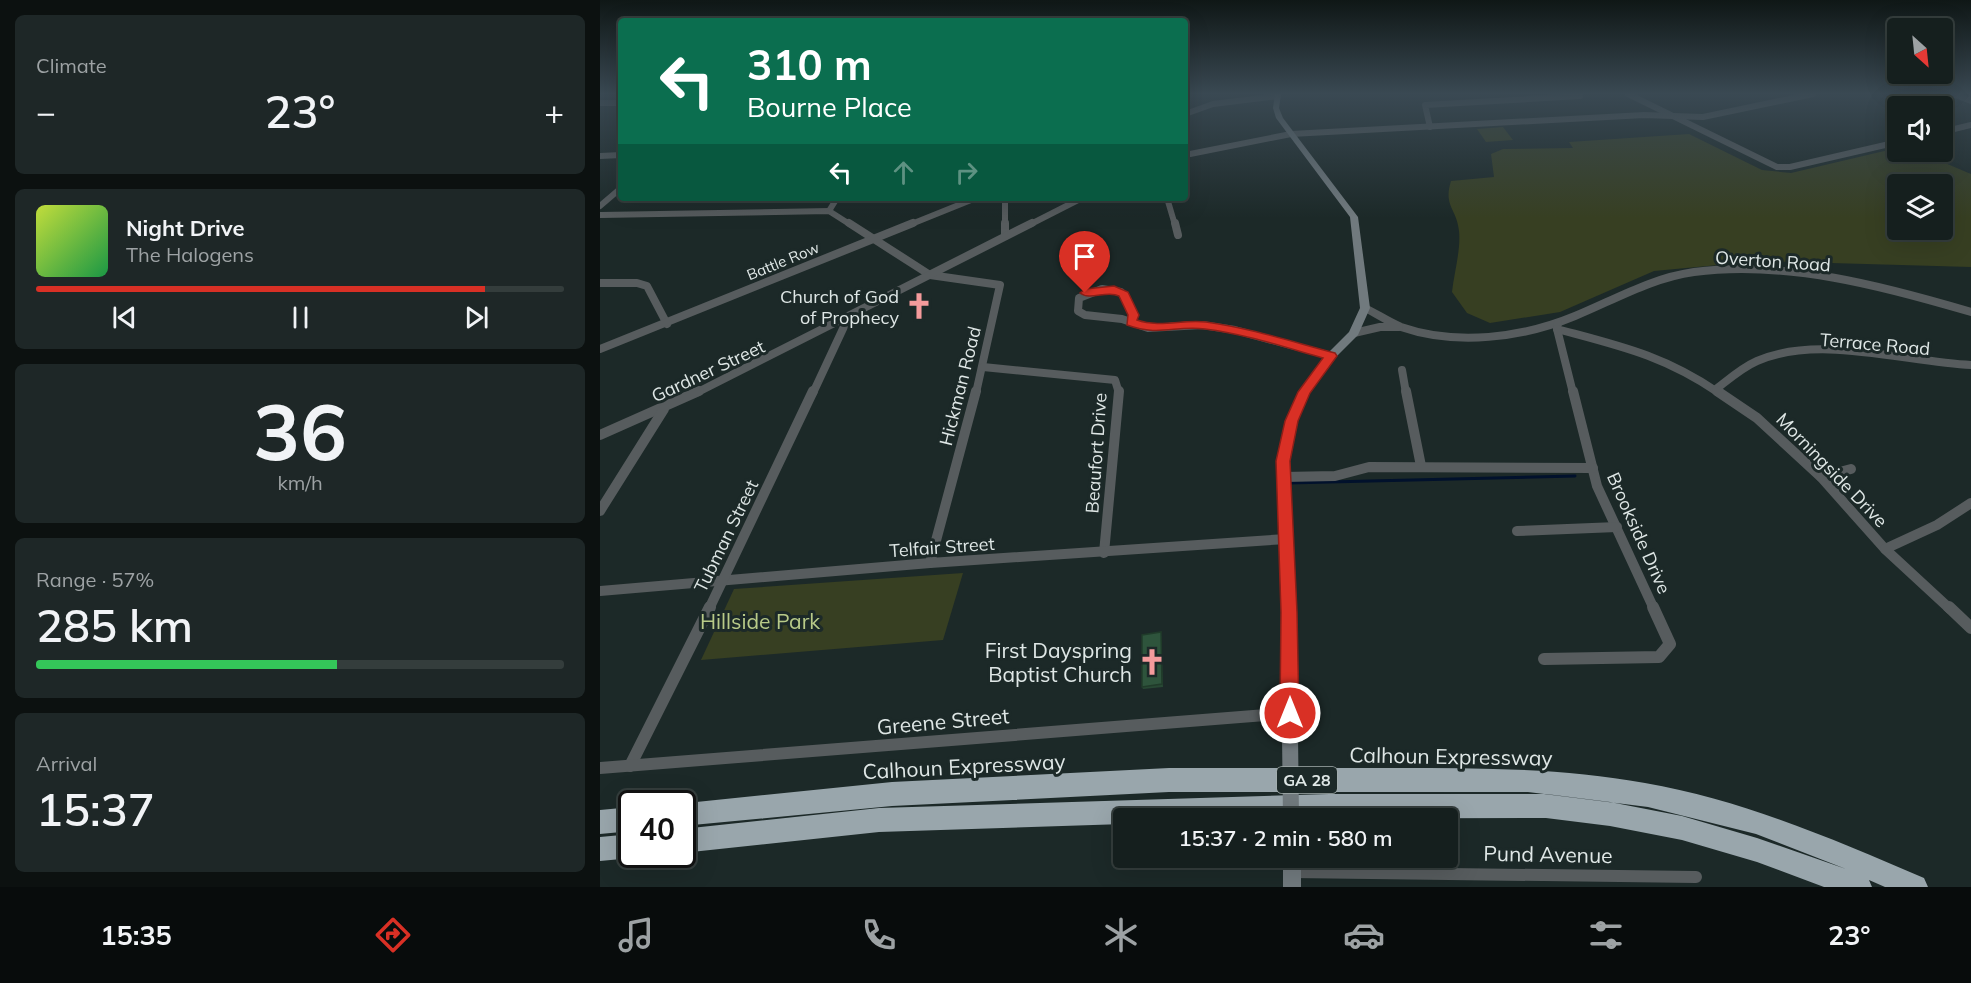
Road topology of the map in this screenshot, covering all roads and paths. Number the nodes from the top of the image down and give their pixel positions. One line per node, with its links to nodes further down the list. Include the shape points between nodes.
1 (1284, 135): 5 (street)
2 (1292, 135): 22 (street, via 1354,216)
3 (1713, 135): 4 (street, via 1777,167)
4 (1887, 145)
5 (1188, 154)
6 (618, 155): 7 (street)
7 (600, 156)
8 (618, 191): 14 (street)
9 (835, 201): 15 (street)
10 (969, 201): 19 (street, Battle Row)
11 (1005, 201): 18 (street)
12 (1076, 201): 18 (street, Gardner Street)
13 (1168, 201): 17 (street)
14 (600, 206)
15 (829, 211): 16 (street); 19 (street)
16 (600, 215)
17 (1178, 235)
18 (1005, 236): 20 (street, Gardner Street)
19 (872, 240): 20 (street); 26 (street, Battle Row)
20 (930, 275): 24 (street, Gardner Street); 33 (street, Hickman Road, via 1000,285)
21 (600, 283): 26 (street, via 647,286)
22 (1365, 308): 28 (street, Overton Road); 29 (street)
23 (1971, 312): 27 (street, Overton Road, via 1906,293 1847,282 1716,270 1643,284)
24 (848, 318): 36 (street, Gardner Street); 51 (street, Tubman Street)
25 (1131, 322): 25 (street, via 1085,315 1078,310 1079,298 1101,289 1124,294 1134,315); 31 (street, via 1148,328 1202,325 1235,330)
26 (667, 324): 30 (street, Battle Row)
27 (1557, 326): 28 (street, Overton Road, via 1493,337 1429,333); 35 (street, Morningside Drive, via 1652,355 1688,371); 39 (street, Brookside Drive)
28 (1402, 327): 29 (street, Overton Road)
29 (1354, 333): 31 (street)
30 (600, 349)
31 (1331, 356): 41 (street, via 1304,392 1292,421)
32 (1971, 365): 35 (street, Terrace Road, via 1932,364 1858,353 1788,353 1748,365)
33 (983, 367): 49 (street, Beaufort Drive, via 1115,380 1119,389); 50 (street, Hickman Road)
34 (1402, 370): 38 (street)
35 (1714, 390): 42 (street, Morningside Drive, via 1757,418)
36 (664, 409): 37 (street, Gardner Street); 44 (street)
37 (600, 435)
38 (1421, 466): 39 (street); 41 (street, via 1369,467 1335,476)
39 (1593, 468): 45 (street, Brookside Drive, via 1597,486)
40 (1851, 470): 42 (street)
41 (1283, 477): 47 (street)
42 (1821, 477): 48 (street, Morningside Drive)
43 (1971, 503): 48 (street, via 1937,525)
44 (600, 511)
45 (1617, 527): 46 (street); 54 (street, Brookside Drive, via 1670,644 1659,657)
46 (1517, 531)
47 (1286, 539): 49 (street, Telfair Street); 55 (street)
48 (1885, 549): 53 (street, Morningside Drive)
49 (1104, 553): 50 (street, Telfair Street)
50 (930, 563): 51 (street, Telfair Street)
51 (723, 582): 52 (street, Telfair Street); 56 (street, Tubman Street)
52 (600, 591)
53 (1971, 628)
54 (1544, 659)
55 (1290, 713): 56 (street, Greene Street); 58 (street, bridge)
56 (630, 766): 57 (street, Greene Street)
57 (600, 768)
58 (1291, 808)
59 (696, 813): 68 (highway, Calhoun Expressway / GA 28, via 892,794 1169,780 1528,780 1648,795 1756,822)
60 (618, 820): 61 (highway)
61 (600, 822)
62 (696, 840): 67 (highway, GA 28, via 879,820 1329,806 1546,806 1682,828 1768,853)
63 (618, 847): 64 (highway)
64 (600, 849)
65 (1292, 872): 66 (street, Pund Avenue)
66 (1696, 877)
67 (1859, 887)
68 (1915, 887)

